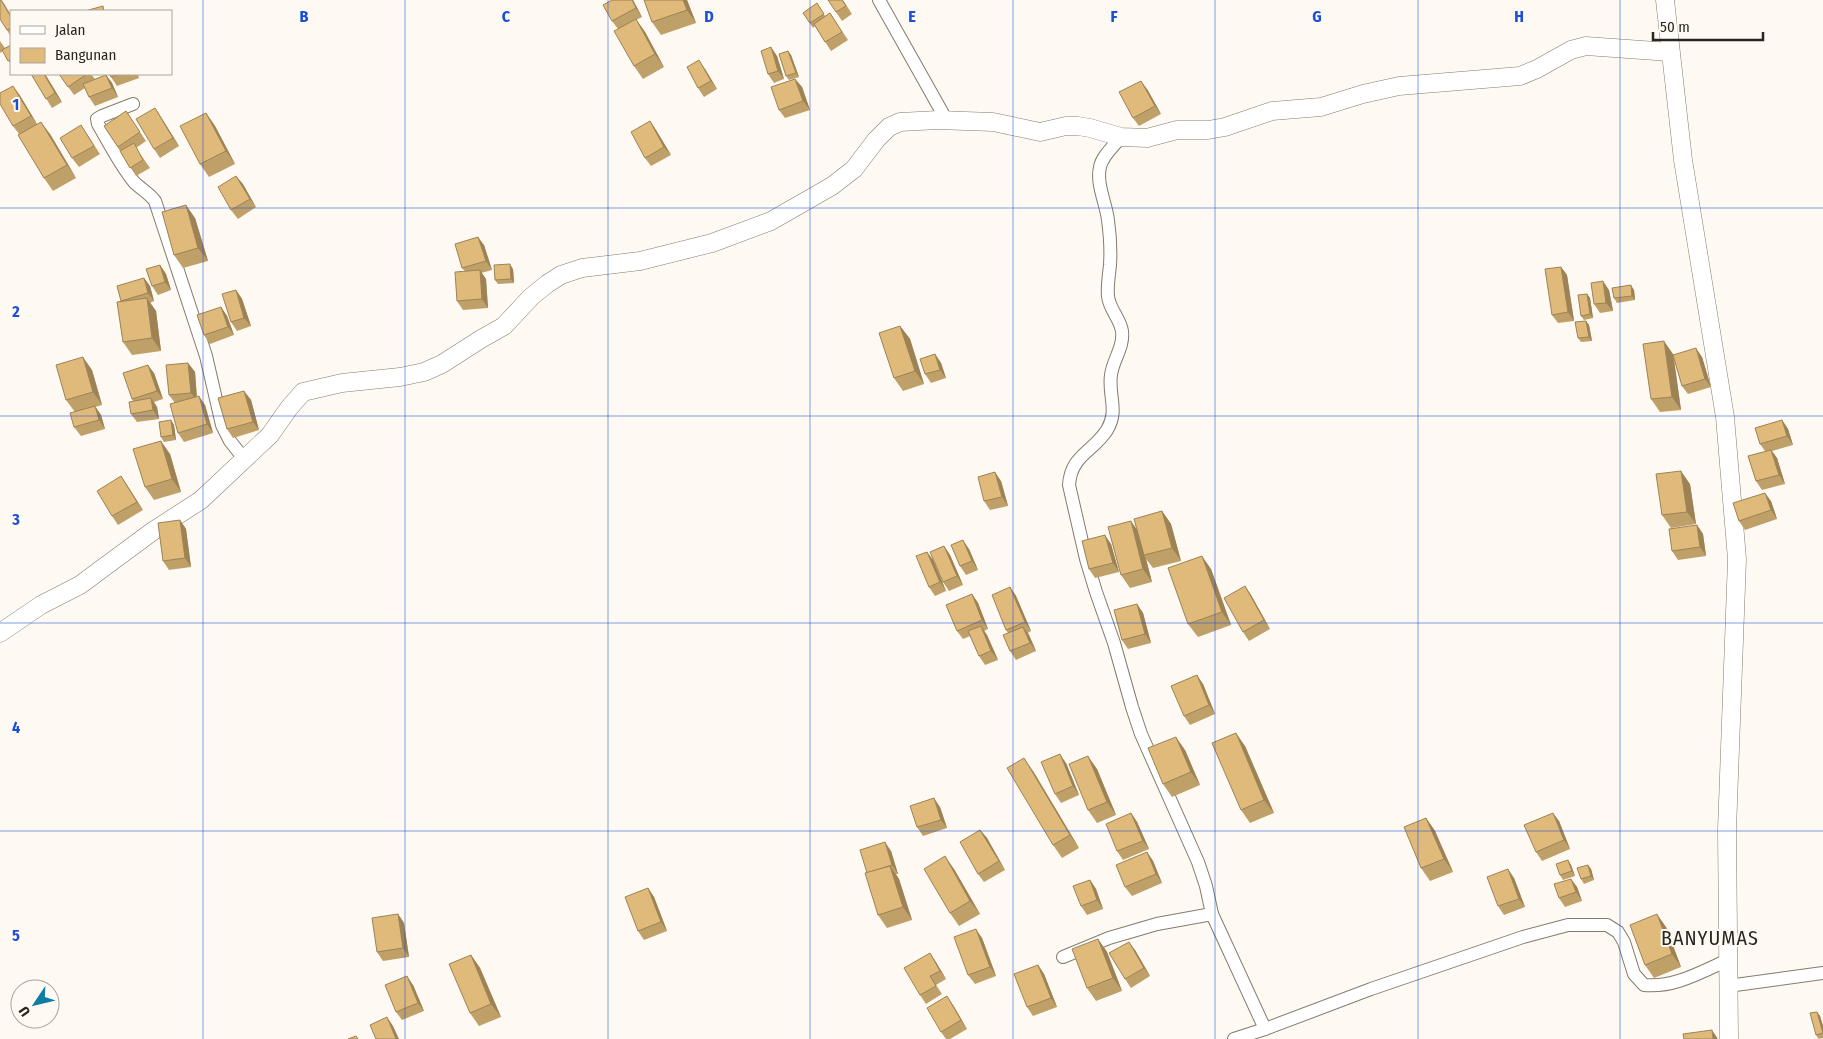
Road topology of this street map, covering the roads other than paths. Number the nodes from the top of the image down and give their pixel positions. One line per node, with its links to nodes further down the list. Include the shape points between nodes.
1 (879, 0): 5 (street)
2 (1665, 0): 3 (street)
3 (1670, 52): 6 (street, via 1586,46 1570,50 1520,76 1399,86 1321,107 1272,111 1225,127 1177,130 1147,138); 11 (street, via 1683,160 1725,417 1737,558 1729,747)
4 (134, 104): 7 (street, via 102,116 97,120 98,124 131,178 155,200 206,356 222,425)
5 (948, 121): 6 (street, via 993,122 1040,132 1078,126); 7 (street, via 911,120 890,127 854,169 832,186 771,221 712,243 640,261 582,268 561,275 531,298 504,326 424,372 342,383 303,392 270,436)
6 (1121, 137): 9 (street, via 1103,160 1099,174 1110,240 1108,297 1122,331 1120,351 1112,367 1113,418 1100,439 1077,461 1070,472 1069,485 1088,567 1141,734 1198,862)
7 (245, 460): 8 (street, via 201,500 80,585 41,605)
8 (0, 634)
9 (1212, 914): 10 (street, via 1157,924 1109,938); 14 (street)
10 (1063, 957)
11 (1728, 960): 13 (street); 14 (street, via 1674,984 1644,985 1634,974 1618,932 1607,924 1568,925 1371,988)
12 (1823, 973): 13 (street)
13 (1728, 986): 16 (street)
14 (1265, 1029): 15 (street)
15 (1234, 1039)
16 (1730, 1039)

